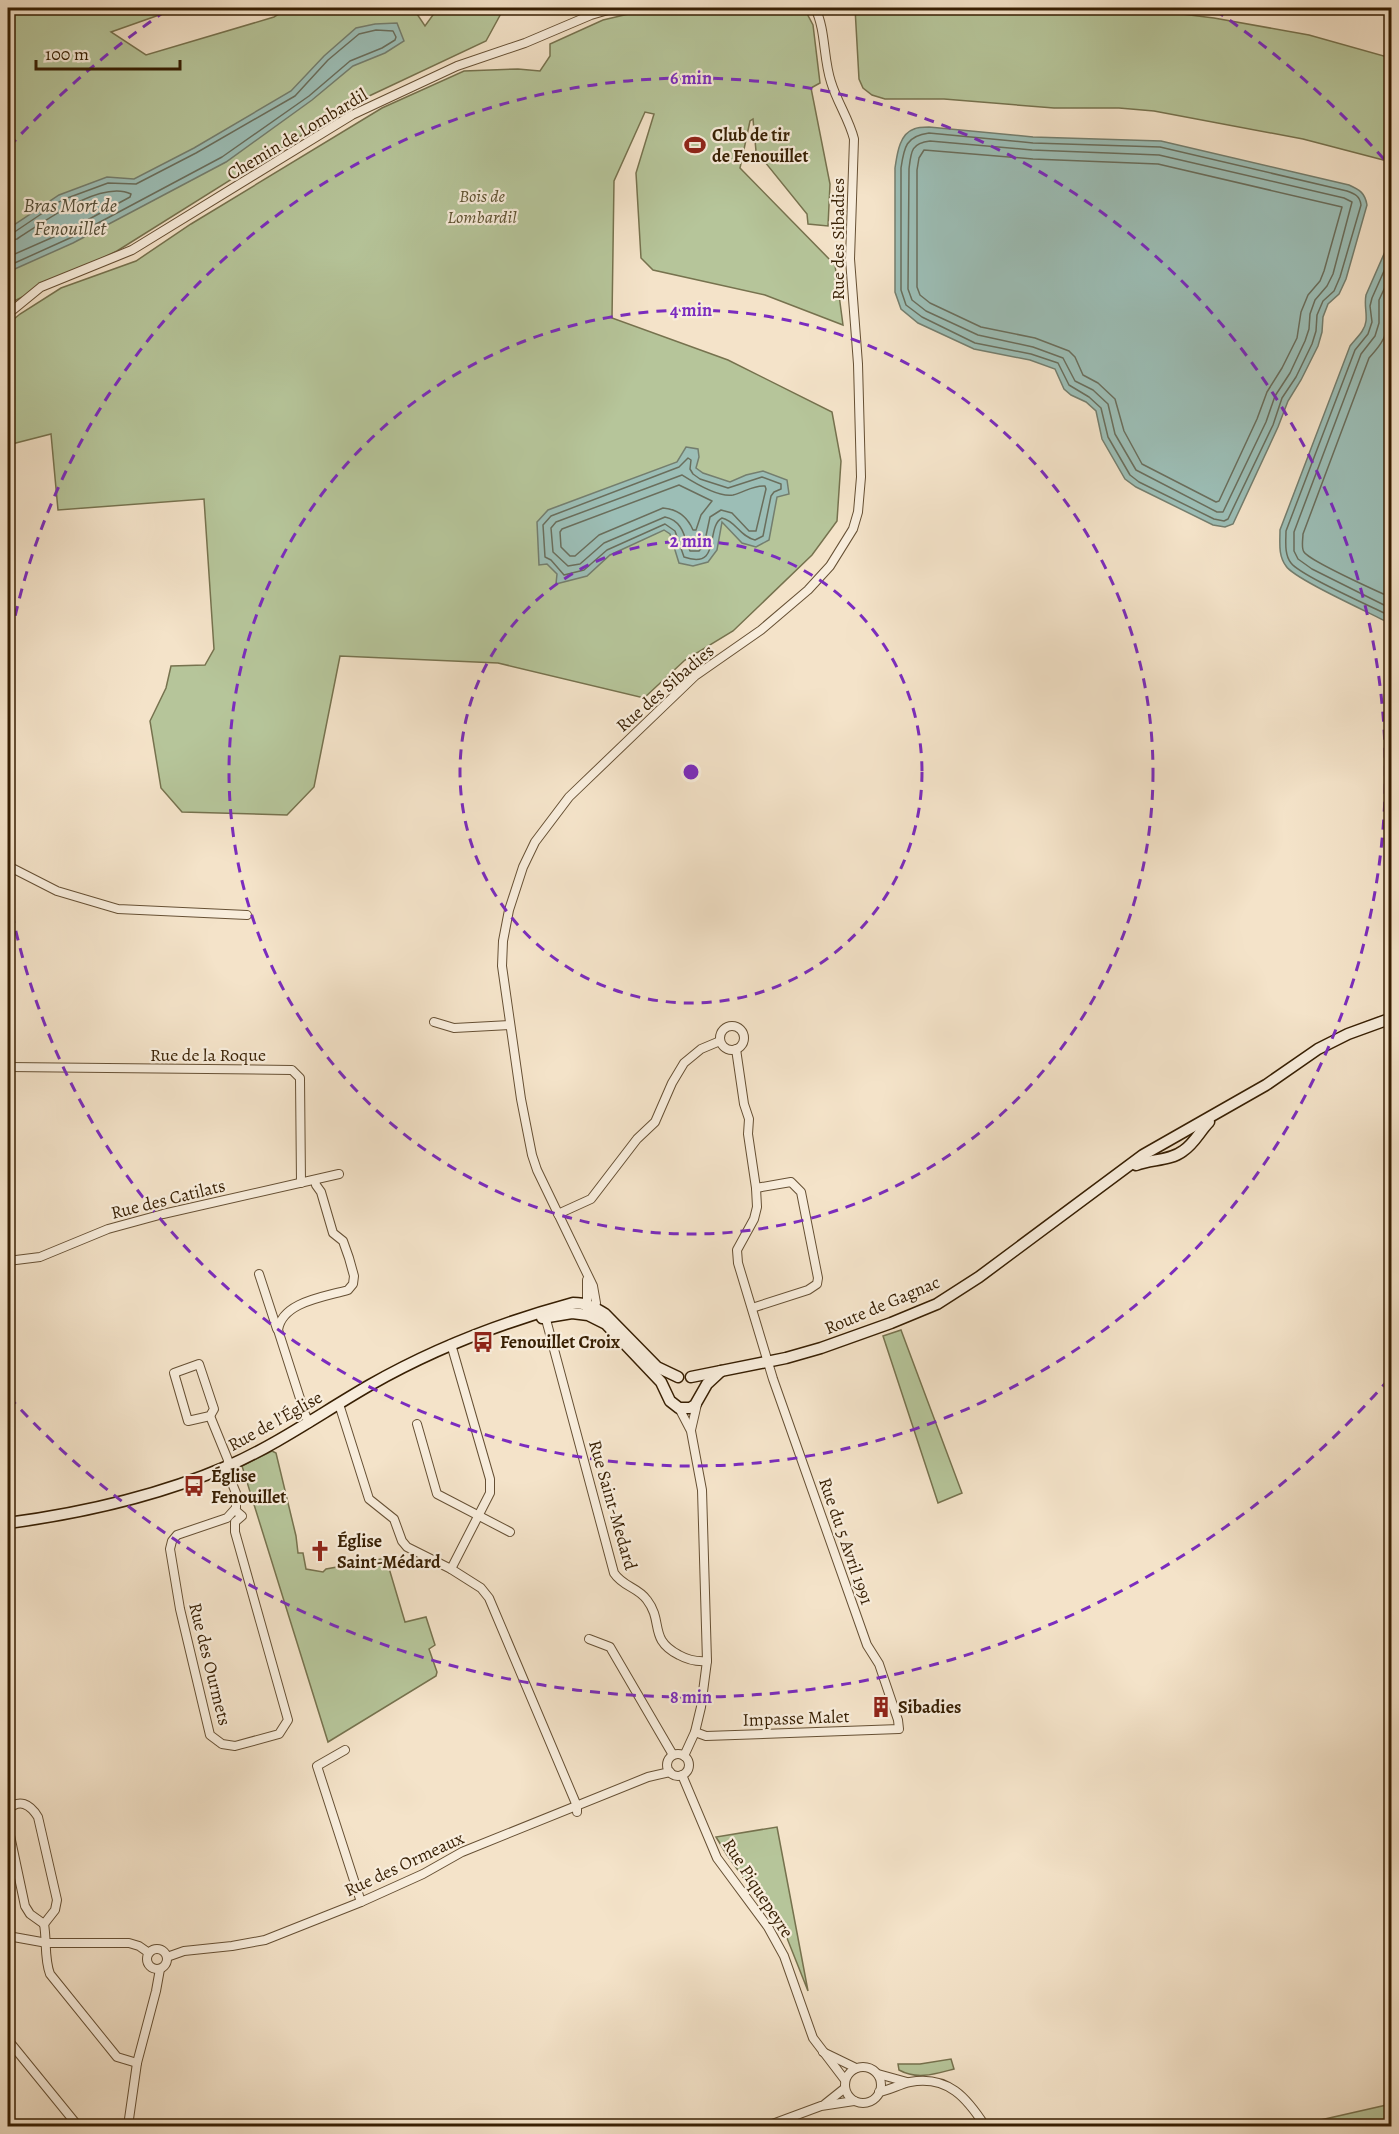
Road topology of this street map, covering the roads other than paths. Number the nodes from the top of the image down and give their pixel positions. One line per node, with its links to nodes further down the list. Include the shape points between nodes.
1 (615, 8): 3 (street, Chemin de Lombardil, via 449,69 351,115 132,250 41,287)
2 (815, 8): 8 (street, Rue des Sibadies, via 825,63 854,139 850,259 861,425 860,494 853,529 831,566 808,590 761,630 694,676 550,819 523,867 509,910 502,966)
3 (10, 312)
4 (8, 866): 5 (street, via 57,891 118,909)
5 (248, 915)
6 (1392, 1018): 12 (main road, Route de Gagnac, via 1318,1049)
7 (434, 1022): 8 (street, via 454,1028)
8 (510, 1025): 18 (street, Rue des Sibadies, via 531,1155)
9 (720, 1041): 10 (street, via 728,1049); 10 (street, via 726,1028 737,1027 743,1040); 18 (street, via 701,1049 684,1063 655,1122 591,1199)
10 (736, 1049): 17 (street, Rue du 5 Avril 1991)
11 (8, 1066): 16 (street, Rue de la Roque, via 292,1070 300,1078)
12 (1216, 1115): 13 (main road, Route de Gagnac, via 1143,1155); 13 (main road, Route de Gagnac, via 1178,1155)
13 (1126, 1169): 26 (main road, Route de Gagnac, via 937,1304 820,1348)
14 (339, 1174): 15 (street, Rue des Catilats)
15 (315, 1180): 16 (street, Rue des Catilats); 24 (street, via 333,1233 343,1241 353,1284 348,1290 293,1307 283,1315)
16 (301, 1183): 19 (street, Rue des Catilats, via 163,1214 108,1229 40,1257)
17 (756, 1188): 21 (street, Rue du 5 Avril 1991, via 754,1219 737,1250); 21 (street, via 791,1182 801,1192 818,1278 817,1284 808,1290)
18 (558, 1214): 22 (street, Rue des Sibadies, via 593,1286 596,1296)
19 (8, 1261)
20 (258, 1274): 24 (street)
21 (752, 1308): 26 (street, Rue du 5 Avril 1991)
22 (589, 1309): 23 (main road, Rue de l'Église); 28 (main road, via 616,1325 657,1367); 30 (main road, via 661,1382)
23 (546, 1318): 25 (main road, Rue de l'Église, via 510,1324); 45 (street, Rue Saint-Medard, via 614,1573 620,1583 648,1600 665,1647 688,1659)
24 (278, 1330): 35 (street)
25 (451, 1344): 32 (main road, Rue de l'Église); 40 (street, via 490,1479 490,1493)
26 (768, 1361): 27 (main road, Route de Gagnac); 46 (street, Rue du 5 Avril 1991)
27 (721, 1371): 29 (main road, Route de Gagnac); 31 (main road)
28 (678, 1377): 29 (main road); 30 (main road, via 670,1384)
29 (691, 1377): 31 (main road, via 699,1383)
30 (668, 1395): 33 (main road)
31 (700, 1397): 33 (main road, via 690,1408); 37 (street)
32 (339, 1404): 35 (main road, Rue de l'Église); 43 (street, via 369,1499 394,1519 407,1547)
33 (678, 1408): 37 (street)
34 (210, 1416): 34 (street, Rue des Ourmets, via 214,1409 199,1364 174,1373 188,1420); 38 (street, Rue des Ourmets)
35 (309, 1423): 38 (main road, Rue de l'Église)
36 (417, 1424): 40 (street, via 437,1494)
37 (691, 1431): 45 (street, via 702,1490)
38 (227, 1466): 39 (street, Rue des Ourmets, via 236,1493); 41 (main road, Rue de l'Église, via 93,1509)
39 (235, 1510): 39 (street, Rue des Ourmets, via 227,1518 177,1534 170,1549 210,1735 222,1744 235,1746 279,1734 288,1719 235,1532 235,1522 242,1516)
40 (479, 1516): 42 (street); 43 (street)
41 (8, 1522)
42 (510, 1532)
43 (451, 1569): 55 (street, via 481,1588 489,1598)
44 (589, 1639): 50 (street, via 610,1647)
45 (707, 1660): 47 (street)
46 (899, 1729): 47 (street, Impasse Malet, via 706,1736)
47 (695, 1732): 49 (street)
48 (345, 1750): 57 (street, via 317,1766)
49 (684, 1756): 50 (street); 52 (street, via 688,1766)
50 (671, 1758): 51 (street, via 667,1767); 53 (street, Rue des Ormeaux)
51 (670, 1772): 52 (street, Rue des Ormeaux); 53 (street, Rue des Ormeaux)
52 (682, 1775): 65 (street, Rue Piquepeyre, via 717,1858 768,1927 784,1956 813,2038)
53 (648, 1778): 55 (street, Rue des Ormeaux)
54 (8, 1809): 58 (street, via 23,1803 32,1807 38,1817 57,1900 55,1910)
55 (577, 1809): 57 (street, Rue des Ormeaux, via 462,1852)
56 (8, 1826): 58 (street, via 25,1906)
57 (361, 1902): 62 (street, Rue des Ormeaux, via 266,1940 184,1950)
58 (44, 1924): 60 (street)
59 (8, 1936): 60 (street)
60 (47, 1943): 61 (street, via 129,1943); 66 (street, via 50,1974 117,2057)
61 (149, 1953): 62 (street, via 161,1950); 63 (street, via 150,1966)
62 (167, 1958): 63 (street)
63 (160, 1969): 66 (street)
64 (8, 2040): 74 (street)
65 (822, 2051): 67 (street); 70 (street, Rue Piquepeyre)
66 (137, 2063): 75 (street)
67 (856, 2068): 68 (street, via 868,2067); 70 (street)
68 (878, 2074): 69 (street); 71 (street)
69 (908, 2082): 71 (street); 77 (street, via 946,2085 968,2101)
70 (845, 2084): 72 (street, Rue Piquepeyre); 73 (street)
71 (879, 2092): 72 (street, via 869,2102)
72 (854, 2101): 73 (street)
73 (821, 2106): 76 (street)
74 (78, 2127)
75 (128, 2127)
76 (767, 2127)
77 (985, 2127)

